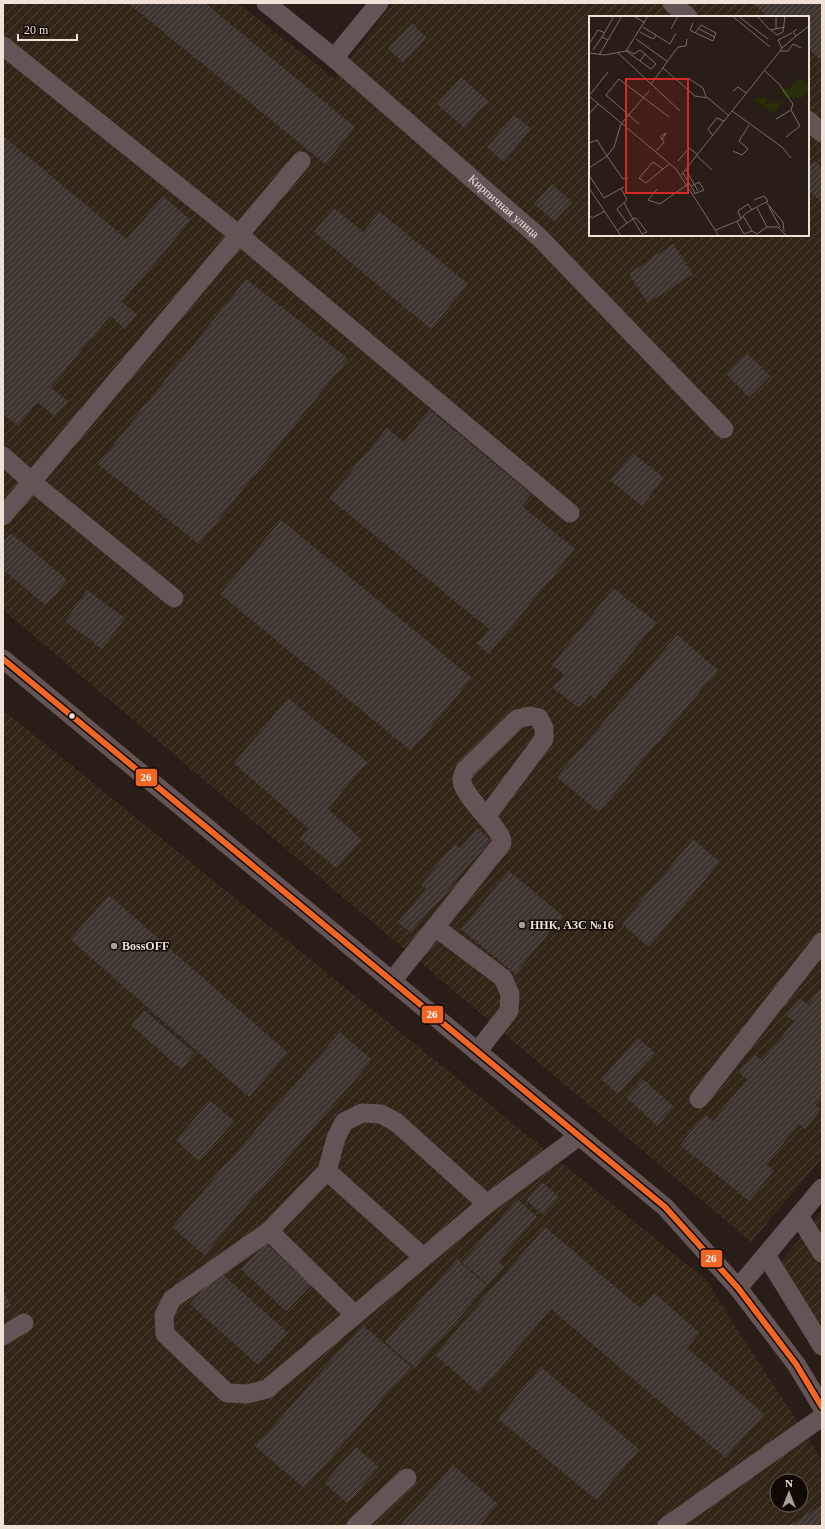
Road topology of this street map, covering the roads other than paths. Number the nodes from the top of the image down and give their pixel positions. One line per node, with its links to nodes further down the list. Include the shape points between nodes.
1 (266, 3): 6 (street, Кирпичная улица)
2 (379, 3): 6 (street)
3 (672, 3): 4 (street)
4 (687, 16)
5 (3, 46): 10 (street)
6 (334, 58): 11 (street, Кирпичная улица, via 540,238)
7 (809, 121): 8 (street)
8 (822, 133)
9 (301, 161): 10 (street)
10 (239, 235): 13 (street); 14 (street)
11 (724, 429)
12 (3, 456): 13 (street)
13 (32, 482): 15 (street); 16 (street)
14 (570, 513)
15 (3, 516)
16 (174, 598)
17 (3, 659): 21 (street)
18 (486, 817): 18 (street, via 465,791 462,780 465,770 517,719 530,716 539,718 544,728 544,739); 19 (street, via 501,836 502,843)
19 (435, 928): 21 (street); 22 (street, via 503,978 510,994 509,1011)
20 (822, 942): 23 (street)
21 (392, 981): 22 (street)
22 (478, 1052): 24 (street)
23 (699, 1099)
24 (579, 1136): 27 (street); 33 (street, via 665,1207)
25 (328, 1171): 27 (street, via 336,1138 344,1122 362,1113 381,1114 396,1122); 29 (street); 32 (street)
26 (822, 1188): 28 (street)
27 (487, 1204): 32 (street)
28 (798, 1216): 30 (street); 31 (street)
29 (269, 1231): 34 (street); 34 (street, via 172,1299 164,1315 165,1334 227,1393 247,1394 267,1389)
30 (822, 1253)
31 (766, 1255): 33 (street); 37 (street)
32 (423, 1257): 34 (street)
33 (738, 1288): 38 (street, via 796,1364)
34 (355, 1315)
35 (24, 1323): 36 (street)
36 (3, 1336)
37 (822, 1346)
38 (822, 1407)
39 (822, 1417): 42 (street)
40 (407, 1478): 41 (street)
41 (356, 1526)
42 (667, 1526)

